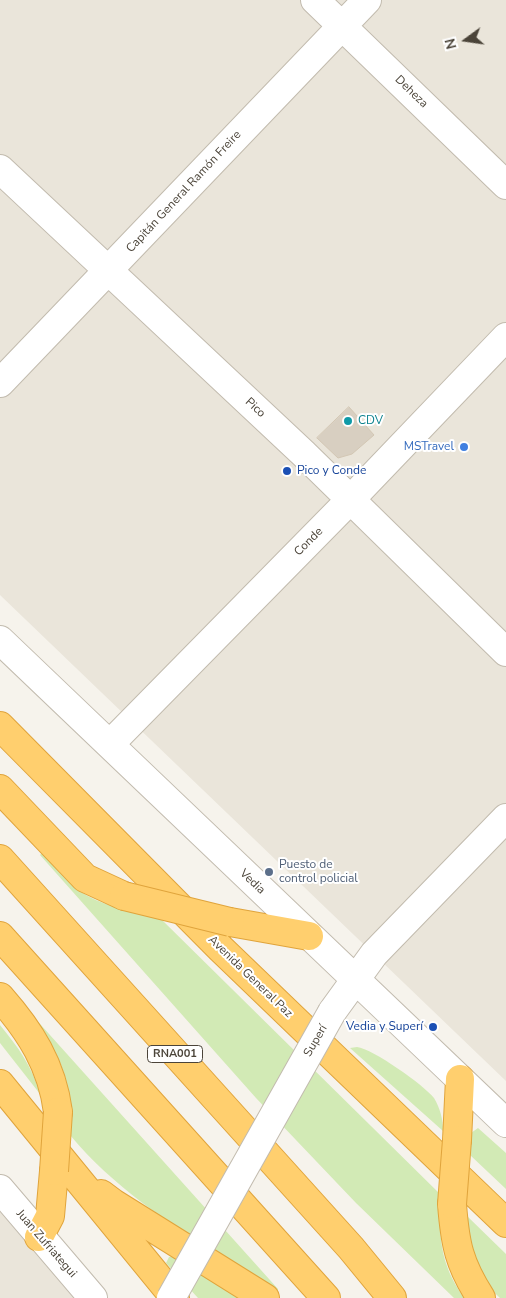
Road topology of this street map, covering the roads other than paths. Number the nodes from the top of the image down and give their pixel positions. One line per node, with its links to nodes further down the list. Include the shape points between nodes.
1 (316, 0): 3 (street, Deheza)
2 (367, 0): 3 (street, Capitán General Ramón Freire)
3 (343, 25): 5 (street, Deheza); 6 (street, Capitán General Ramón Freire)
4 (0, 169): 6 (street, Pico)
5 (506, 185)
6 (110, 271): 8 (street, Capitán General Ramón Freire); 9 (street, Pico)
7 (506, 337): 9 (street, Conde)
8 (0, 383)
9 (350, 500): 11 (street, Pico); 13 (street, Conde)
10 (0, 640): 13 (street, Vedia)
11 (506, 652)
12 (0, 726): 26 (highway, Avenida General Paz, via 220,948)
13 (110, 744): 18 (street, Vedia)
14 (0, 789): 18 (highway, bridge, via 79,873 97,886 124,896 230,922)
15 (506, 818): 19 (street, Superí, via 374,954)
16 (0, 859): 28 (highway, RNA001)
17 (0, 936): 33 (highway)
18 (309, 936): 19 (street, Vedia)
19 (355, 980): 21 (street, Vedia); 30 (street, Superí, bridge, via 332,1012)
20 (0, 997): 24 (highway, bridge, via 40,1050 55,1091)
21 (460, 1079): 23 (street, Vedia); 36 (highway, bridge, via 452,1204 455,1242 466,1275)
22 (0, 1084): 24 (highway)
23 (506, 1123)
24 (59, 1167): 27 (highway, via 50,1216); 31 (highway); 32 (highway)
25 (0, 1189): 27 (street, Juan Zufriategui)
26 (506, 1223)
27 (40, 1237): 29 (street, Juan Zufriategui)
28 (351, 1248): 34 (highway, RNA001); 35 (highway)
29 (93, 1298)
30 (171, 1298)
31 (175, 1298)
32 (265, 1298)
33 (326, 1298)
34 (392, 1298)
35 (405, 1298)
36 (481, 1298)

